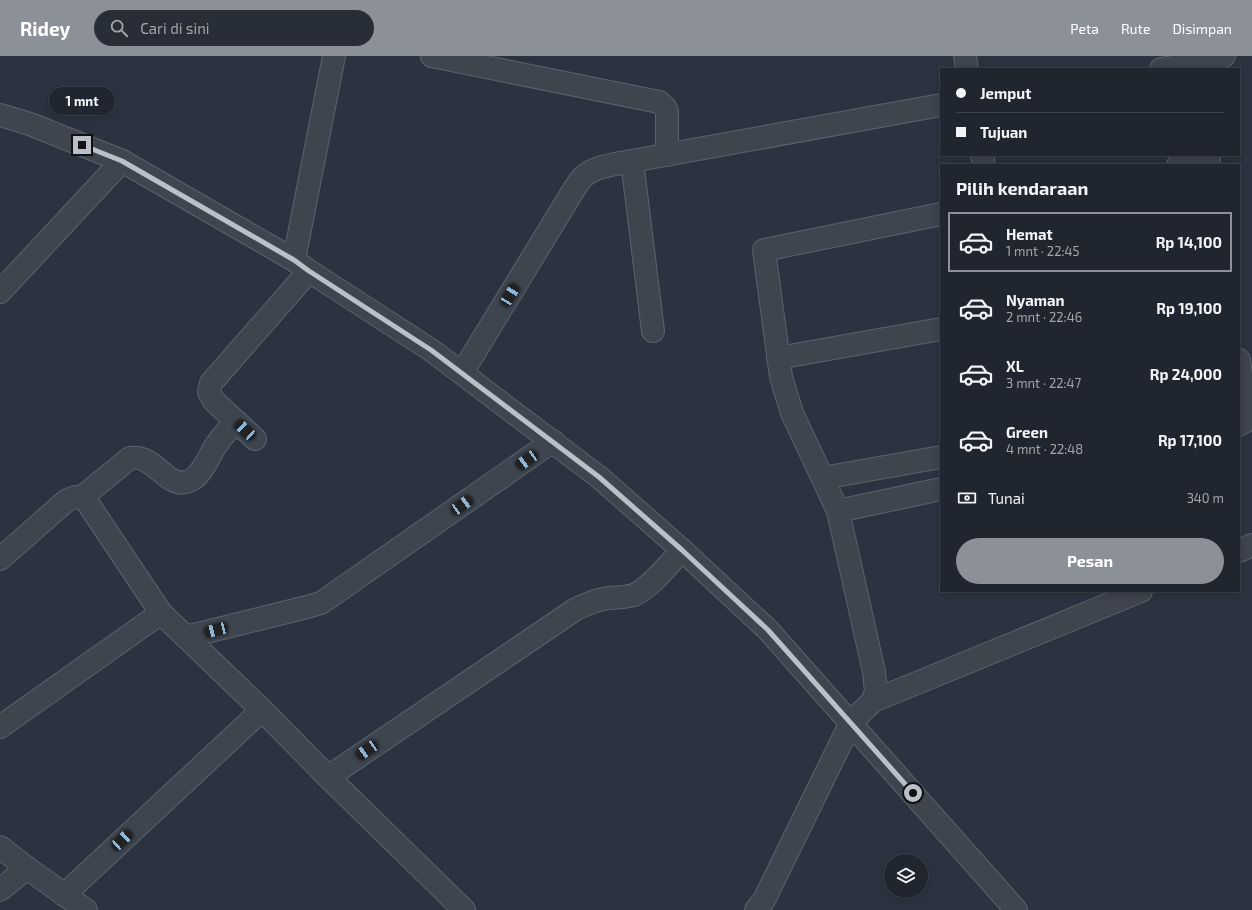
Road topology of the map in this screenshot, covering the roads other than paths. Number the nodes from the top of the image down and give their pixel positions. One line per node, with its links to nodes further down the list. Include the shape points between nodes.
1 (334, 56): 16 (street)
2 (432, 56): 10 (street, via 659,102 667,112)
3 (965, 56): 6 (street)
4 (1224, 56): 5 (street)
5 (1192, 63): 7 (street)
6 (967, 68)
7 (1166, 68)
8 (940, 105): 10 (street)
9 (0, 115): 12 (street, via 30,124)
10 (667, 155): 13 (street)
11 (1209, 160): 14 (street)
12 (122, 161): 16 (street); 17 (street)
13 (632, 161): 19 (street); 22 (street, via 592,171 582,178)
14 (1184, 164)
15 (940, 214): 20 (street, via 764,250)
16 (301, 265): 22 (street, via 431,350); 23 (street, via 211,383 209,392 214,401)
17 (0, 292)
18 (940, 329): 20 (street)
19 (652, 331)
20 (778, 358): 28 (street, via 792,413)
21 (1240, 367): 24 (street, via 1246,410 1244,422)
22 (462, 374): 26 (street)
23 (236, 421): 25 (street); 30 (street, via 225,432 193,479 183,483 173,482 150,463 139,457 130,458)
24 (1240, 424)
25 (254, 439)
26 (553, 441): 33 (street, via 599,477); 38 (street, via 321,603)
27 (940, 457): 28 (street)
28 (823, 478): 31 (street)
29 (940, 489): 31 (street)
30 (82, 497): 35 (street, via 74,496 66,501); 37 (street)
31 (838, 511): 39 (street, via 874,672 876,691)
32 (1252, 545): 34 (street)
33 (682, 550): 41 (street, via 768,630); 43 (street, via 646,588 634,594 602,599 576,609)
34 (1240, 551)
35 (0, 559)
36 (1139, 592): 39 (street)
37 (161, 613): 38 (street); 42 (street)
38 (186, 637): 40 (street)
39 (873, 701): 41 (street)
40 (262, 710): 43 (street); 47 (street)
41 (851, 722): 50 (street, via 764,900); 51 (street)
42 (0, 727)
43 (328, 777): 49 (street)
44 (0, 847): 45 (street)
45 (27, 868): 46 (street); 47 (street)
46 (0, 890)
47 (64, 895): 48 (street)
48 (86, 910)
49 (464, 910)
50 (756, 910)
51 (1016, 910)

